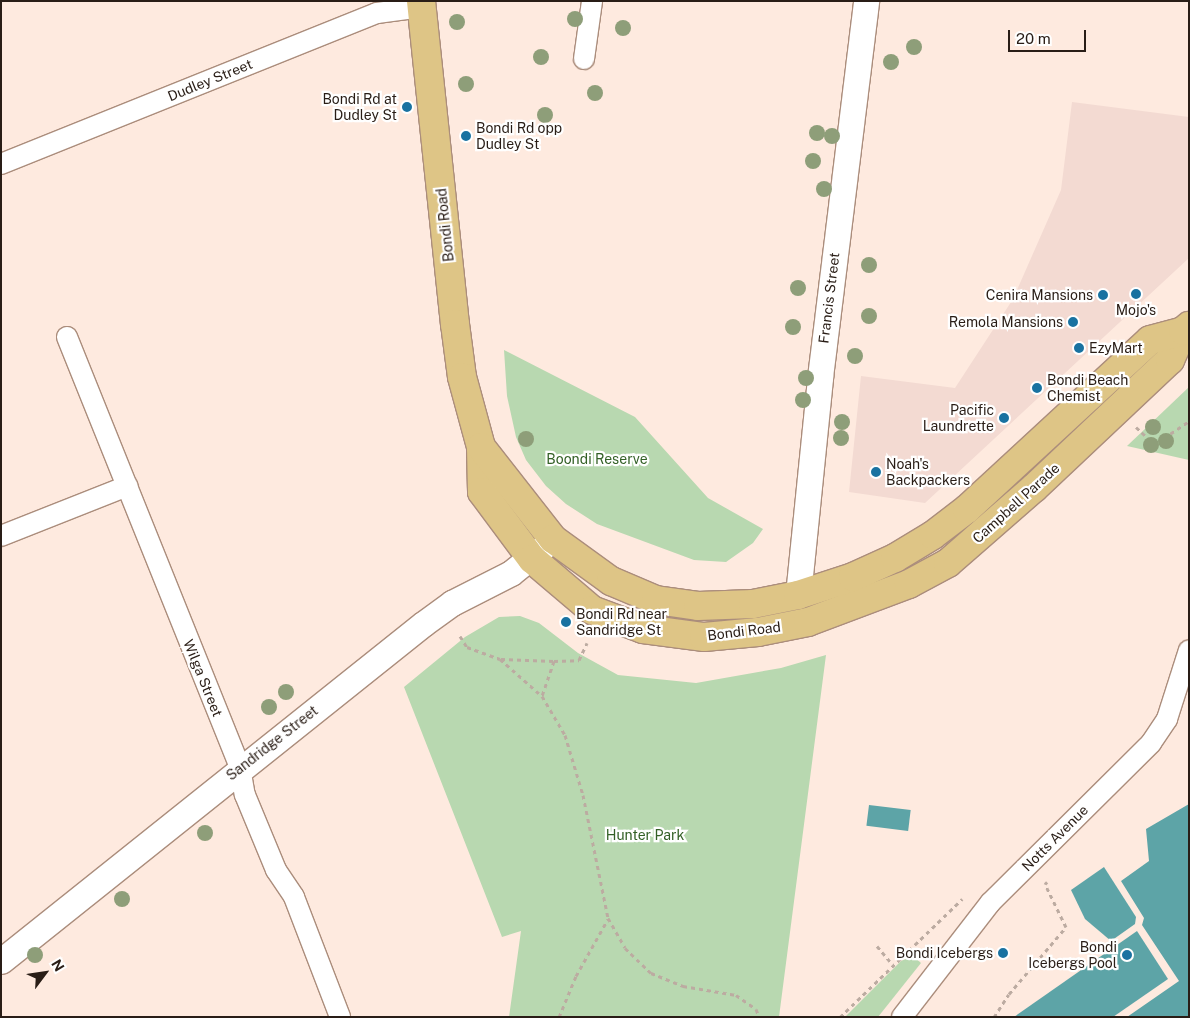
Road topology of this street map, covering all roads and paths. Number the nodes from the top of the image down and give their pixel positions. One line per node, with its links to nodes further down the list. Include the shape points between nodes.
1 (592, 1): 4 (street)
2 (866, 1): 15 (street, Francis Street, via 820,377)
3 (421, 4): 5 (street, Dudley Street, via 377,13); 10 (main road, Bondi Road, via 461,368)
4 (584, 59)
5 (1, 164)
6 (1186, 328): 15 (main road, Campbell Parade, via 1150,340 967,509 933,535 895,558); 16 (main road, Campbell Parade, via 1170,360 985,533 948,563 864,603)
7 (66, 337): 11 (street, Wilga Street)
8 (1189, 421): 9 (path, via 1164,438 1151,441)
9 (1136, 427)
10 (481, 447): 13 (main road, Bondi Road); 14 (main road, Bondi Road, via 482,492)
11 (126, 486): 12 (street); 23 (street, Wilga Street)
12 (1, 536)
13 (553, 539): 14 (street, Sandridge Street); 15 (main road, Bondi Road, via 611,581 656,600 698,606 753,604)
14 (532, 558): 16 (main road, Bondi Road, via 592,610 643,629 704,637 758,632); 23 (street, Sandridge Street, via 496,582 452,603)
15 (798, 595)
16 (808, 622)
17 (460, 636): 20 (path, via 467,646)
18 (587, 642): 21 (path, via 579,660)
19 (1189, 650): 34 (street, Notts Avenue, via 1167,720 1151,743 990,904)
20 (500, 659): 21 (path); 22 (path)
21 (554, 662): 22 (path)
22 (542, 696): 25 (path, via 565,734 583,795)
23 (240, 768): 29 (street, Sandridge Street); 31 (street, Wilga Street, via 250,808 276,870 294,897)
24 (1048, 881): 35 (path, via 1045,884 1066,927 1008,994)
25 (608, 918): 32 (path, via 576,976); 33 (path, via 625,948 651,973 683,986 736,995 756,1009)
26 (876, 946): 30 (path)
27 (910, 949): 28 (path, via 919,955)
28 (921, 952)
29 (1, 961)
30 (893, 965)
31 (340, 1017)
32 (560, 1017)
33 (759, 1017)
34 (902, 1017)
35 (994, 1017)

